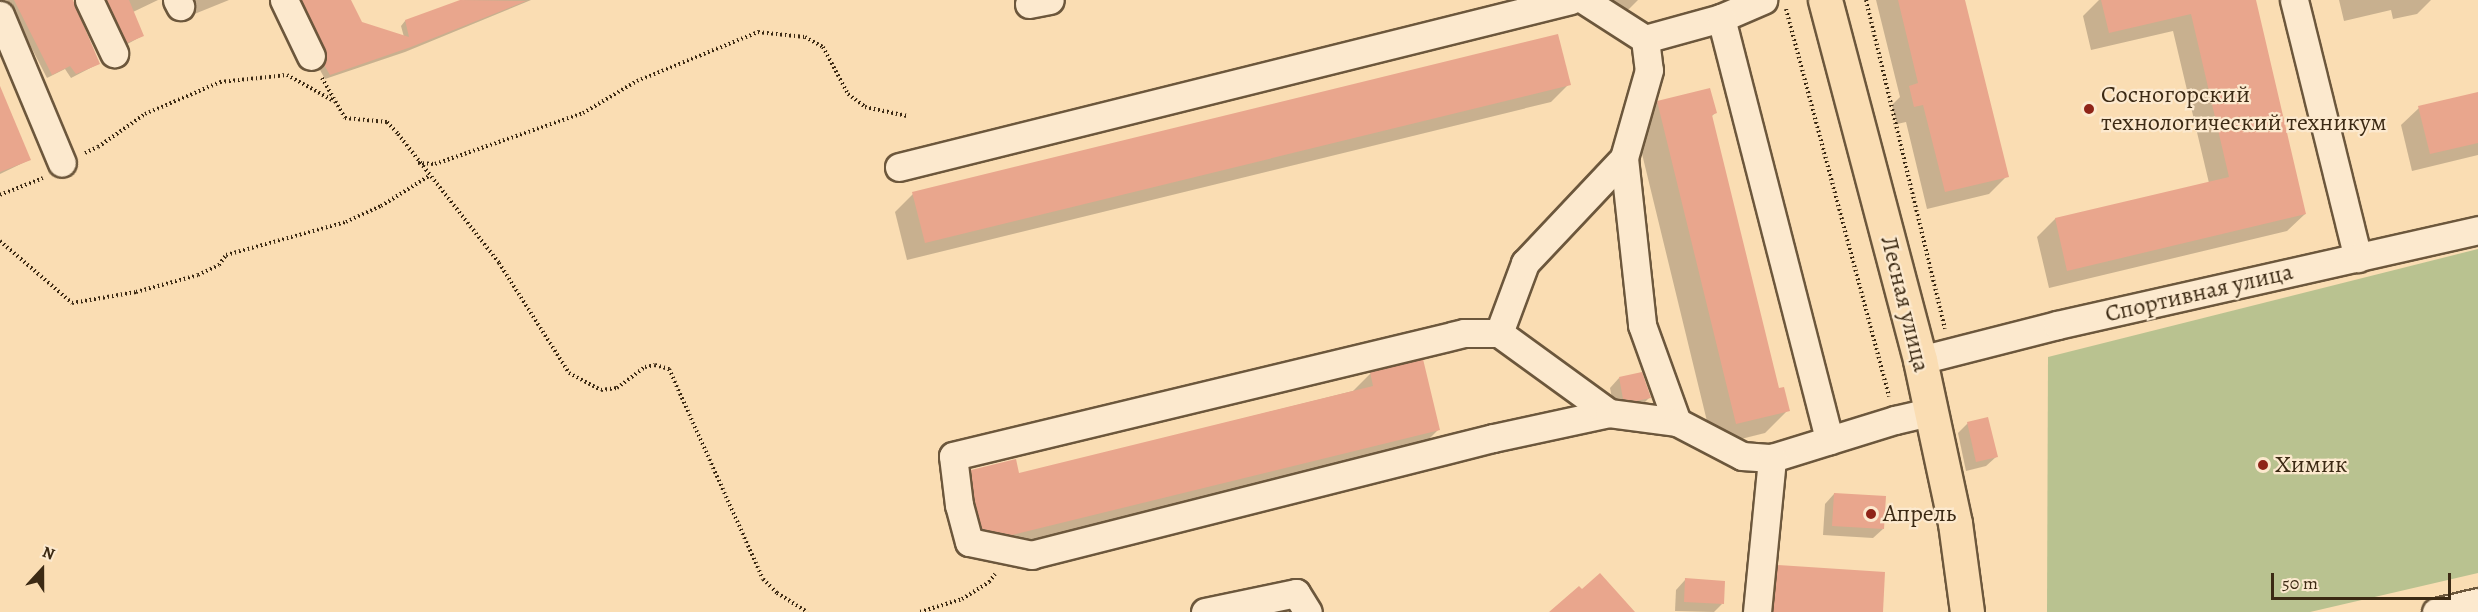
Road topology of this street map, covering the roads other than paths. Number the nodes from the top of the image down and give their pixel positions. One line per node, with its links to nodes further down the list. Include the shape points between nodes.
1 (89, 0): 11 (street)
2 (284, 0): 12 (street)
3 (1571, 0): 15 (street)
4 (1584, 0): 10 (street)
5 (1763, 0): 9 (street)
6 (1825, 0): 19 (main road, Лесная улица)
7 (2294, 0): 17 (street)
8 (0, 15): 14 (street)
9 (1721, 18): 10 (street); 23 (street)
10 (1645, 39): 13 (street, via 1649,70)
11 (114, 53)
12 (311, 56)
13 (1624, 158): 18 (street, via 1525,263); 22 (street, via 1642,325)
14 (62, 163)
15 (899, 167)
16 (2478, 230): 17 (street, Спортивная улица)
17 (2358, 258): 19 (street, Спортивная улица, via 2057,325)
18 (1499, 333): 21 (street); 21 (street, via 1464,333 953,456 959,505 969,542 1032,555 1493,438)
19 (1920, 360): 20 (main road, Лесная улица)
20 (1931, 412): 23 (street); 30 (main road, Лесная улица, via 1955,524)
21 (1610, 413): 22 (street)
22 (1677, 422): 24 (street, via 1742,456)
23 (1829, 440): 24 (street)
24 (1772, 458): 29 (street)
25 (2478, 602): 26 (street)
26 (2443, 611)
27 (1204, 612): 28 (street, via 1296,592)
28 (1308, 612)
29 (1757, 612)
30 (1967, 612)

